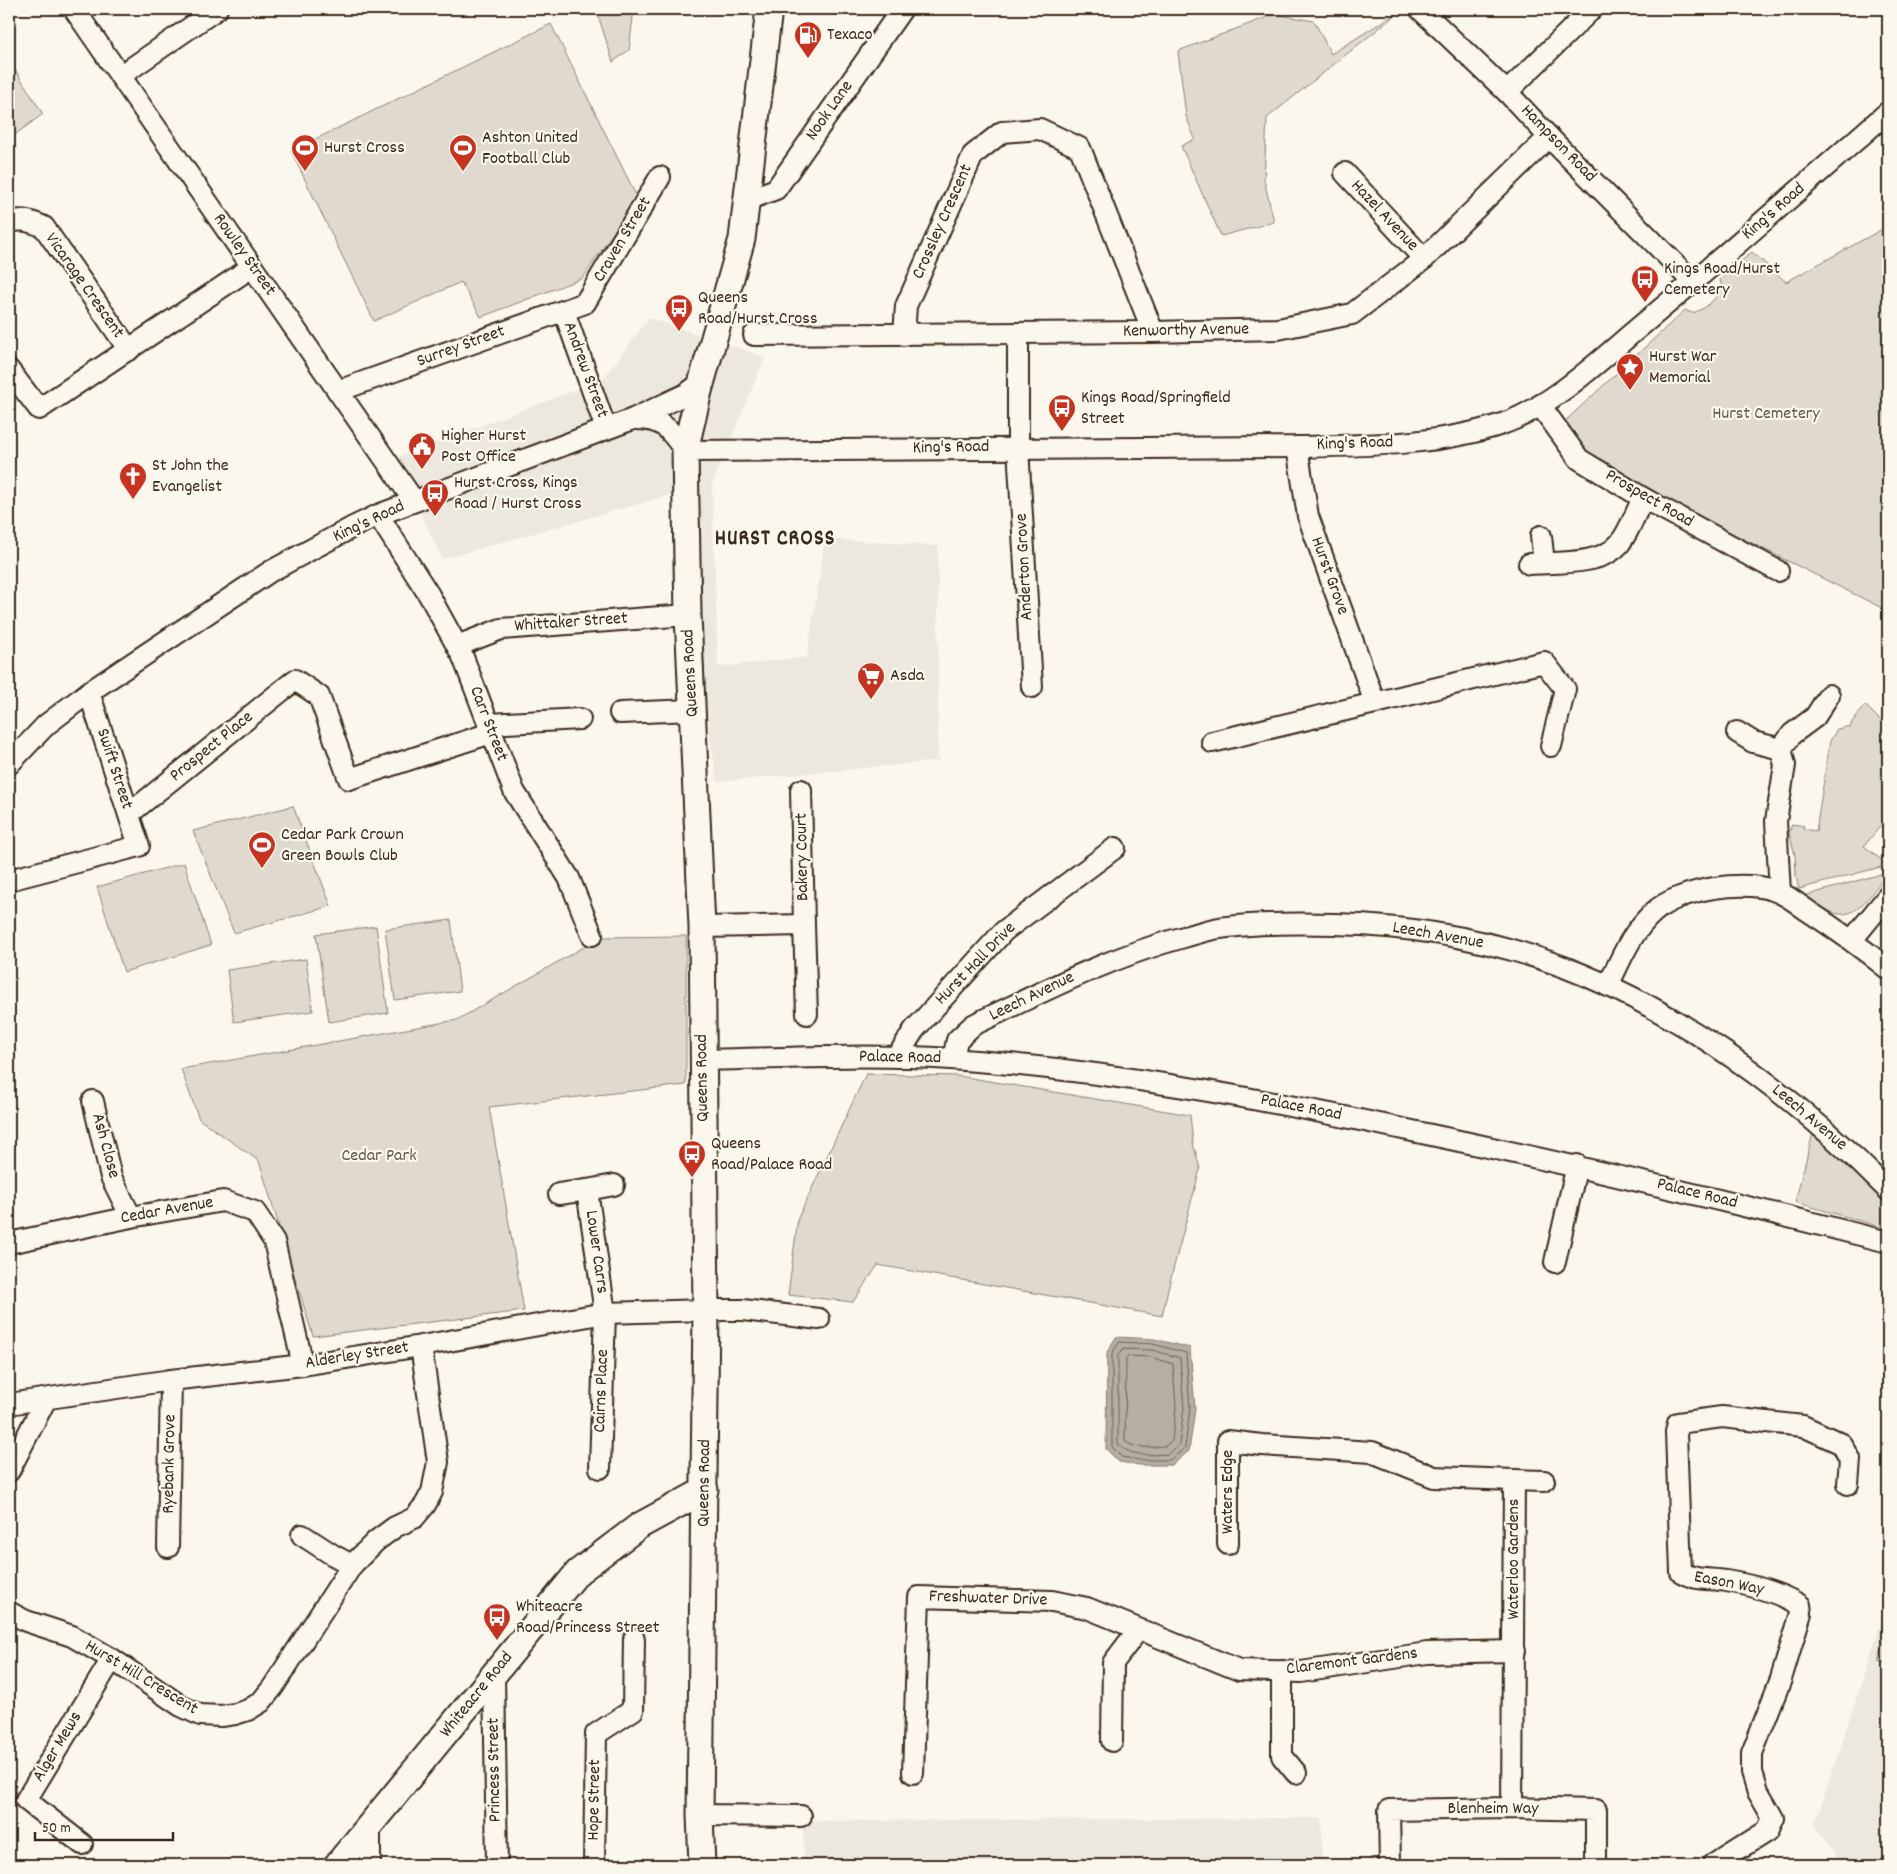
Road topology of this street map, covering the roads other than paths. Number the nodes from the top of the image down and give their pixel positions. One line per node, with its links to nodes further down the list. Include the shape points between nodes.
1 (74, 9): 7 (street, Rowley Street)
2 (217, 9): 7 (street)
3 (769, 9): 13 (main road, Queens Road)
4 (902, 9): 13 (street, Nook Lane, via 776,189)
5 (1420, 9): 8 (street, Hampson Road)
6 (1592, 9): 8 (street)
7 (120, 76): 16 (street, Rowley Street)
8 (1507, 92): 10 (street, Hampson Road)
9 (1888, 112): 17 (street, King's Road)
10 (1549, 137): 15 (street, Kenworthy Avenue); 17 (street, Hampson Road)
11 (1345, 173): 15 (street, Hazel Avenue)
12 (660, 176): 18 (street, Craven Street)
13 (747, 200): 26 (main road, Queens Road, via 742,239)
14 (9, 223): 24 (street, Vicarage Crescent, via 23,220 44,227)
15 (1424, 259): 20 (street, Kenworthy Avenue, via 1352,314 1278,329)
16 (252, 267): 24 (street, Vicarage Crescent); 27 (street, Rowley Street)
17 (1693, 282): 28 (street, King's Road, via 1576,380)
18 (585, 303): 19 (street, Surrey Street)
19 (564, 311): 27 (street, Surrey Street); 30 (street, Andrew Street)
20 (1153, 332): 21 (street, Kenworthy Avenue); 22 (street, Crossley Crescent, via 1080,148 1040,129 1002,132 973,155 906,306)
21 (1018, 333): 22 (street, Kenworthy Avenue); 32 (street, Anderton Grove)
22 (904, 334): 23 (street, Kenworthy Avenue)
23 (754, 335)
24 (129, 350): 25 (street, Vicarage Crescent, via 38,409)
25 (9, 370)
26 (701, 383): 29 (street, via 686,394); 33 (main road, Queens Road)
27 (338, 391): 35 (street, Rowley Street)
28 (1540, 405): 31 (street, King's Road, via 1503,424 1451,438); 34 (street, Prospect Road, via 1579,459)
29 (633, 419): 30 (street, King's Road); 33 (street, King's Road, via 647,419 669,428)
30 (606, 428): 35 (street, King's Road)
31 (1296, 447): 32 (street, King's Road); 44 (street, Hurst Grove, via 1308,516)
32 (1018, 448): 33 (street, King's Road); 41 (street, Anderton Grove)
33 (685, 450): 39 (main road, Queens Road)
34 (1644, 498): 37 (street, via 1622,541 1601,557 1536,564); 38 (street, Prospect Road)
35 (414, 501): 36 (street, King's Road)
36 (378, 515): 40 (street, Carr Street); 42 (street, King's Road, via 271,571)
37 (1541, 536)
38 (1778, 571)
39 (688, 614): 40 (street, Whittaker Street, via 501,629); 45 (main road, Queens Road)
40 (457, 646): 48 (street, Carr Street)
41 (1032, 687)
42 (89, 692): 53 (street, King's Road, via 46,725); 55 (street, Swift Street)
43 (1829, 695): 52 (street, via 1814,717 1792,734)
44 (1375, 703): 50 (street); 51 (street, via 1544,662 1565,689)
45 (693, 710): 46 (street); 61 (main road, Queens Road)
46 (620, 713)
47 (580, 719): 48 (street)
48 (490, 729): 55 (street, Prospect Place, via 349,779 319,696 295,680); 62 (street, Carr Street, via 514,791 570,878)
49 (1737, 732): 52 (street, via 1752,742)
50 (1212, 742)
51 (1551, 746)
52 (1781, 749): 58 (street, via 1784,765 1776,821)
53 (9, 764)
54 (801, 790): 60 (street, Bakery Court)
55 (129, 814): 57 (street, Swift Street, via 139,846)
56 (1115, 848): 67 (street, Hurst Hall Drive, via 1004,930 914,1030)
57 (9, 880)
58 (1780, 892): 63 (street); 65 (street, via 1764,887 1727,886 1679,898 1655,911 1629,942)
59 (1888, 896): 63 (street)
60 (804, 925): 61 (street, Bakery Court); 66 (street, Bakery Court)
61 (702, 927): 69 (main road, Queens Road)
62 (592, 935)
63 (1852, 940): 64 (street)
64 (1888, 969)
65 (1608, 986): 68 (street, Leech Avenue, via 1562,966 1511,950 1446,936 1372,925 1296,923 1218,928 1159,944 1098,966 973,1025 957,1040); 74 (street, Leech Avenue, via 1666,1015 1772,1086 1857,1158)
66 (807, 1014)
67 (897, 1057): 68 (street, Palace Road); 69 (street, Palace Road)
68 (953, 1059): 71 (street, Palace Road, via 1124,1077 1189,1088 1303,1108)
69 (703, 1060): 80 (main road, Queens Road)
70 (93, 1101): 76 (street, Ash Close, via 111,1177)
71 (1577, 1165): 77 (street, Palace Road); 79 (street)
72 (614, 1186): 73 (street, Lower Carrs)
73 (587, 1190): 75 (street, Lower Carrs); 81 (street, Lower Carrs)
74 (1888, 1190)
75 (559, 1194)
76 (131, 1217): 78 (street, Cedar Avenue); 84 (street, Cedar Avenue, via 223,1201 255,1212 274,1241)
77 (1888, 1242)
78 (9, 1243)
79 (1555, 1262)
80 (706, 1310): 81 (street, Alderley Street); 82 (street, Alderley Street, via 743,1310); 94 (main road, Queens Road)
81 (605, 1313): 83 (street, Alderley Street); 89 (street, Cairns Place)
82 (819, 1319)
83 (421, 1346): 84 (street, Alderley Street); 98 (street, Hurst Hill Crescent, via 438,1462 432,1492 414,1518 376,1541)
84 (303, 1365): 85 (street, Alderley Street)
85 (172, 1380): 86 (street, Alderley Street); 97 (street, Ryebank Grove)
86 (46, 1399): 87 (street, Alderley Street); 90 (street)
87 (9, 1404)
88 (1228, 1441): 91 (street, Waterloo Gardens, via 1372,1452 1434,1477); 96 (street, Waters Edge)
89 (600, 1468)
90 (9, 1471)
91 (1514, 1480): 92 (street); 102 (street, Waterloo Gardens)
92 (1544, 1481)
93 (1848, 1484): 121 (street, Eason Way, via 1850,1459 1842,1444 1804,1426 1722,1417 1678,1423 1681,1572 1696,1579 1741,1584 1788,1598 1800,1605 1801,1613 1781,1680 1752,1752 1752,1772 1758,1792 1773,1818 1767,1831)
94 (705, 1490): 105 (main road, Whiteacre Road, via 639,1526 578,1572); 110 (main road, Queens Road)
95 (302, 1535): 98 (street)
96 (1228, 1544)
97 (168, 1547)
98 (352, 1565): 103 (street, Hurst Hill Crescent, via 273,1687 261,1702 248,1710 221,1716 200,1715)
99 (9, 1612): 103 (street, Hurst Hill Crescent, via 72,1636)
100 (1138, 1630): 104 (street, Claremont Gardens, via 1238,1670); 106 (street, via 1113,1663); 107 (street, Freshwater Drive, via 1087,1608 1052,1601 919,1597)
101 (634, 1639): 117 (street, Hope Street, via 633,1710 596,1734)
102 (1514, 1651): 104 (street, Claremont Gardens, via 1427,1653 1301,1672); 109 (street, Waterloo Gardens)
103 (112, 1659): 113 (street, Alger Mews, via 26,1800)
104 (1282, 1671): 108 (street, via 1282,1756)
105 (494, 1674): 112 (main road, Whiteacre Road); 116 (street, Princess Street)
106 (1112, 1741)
107 (913, 1773)
108 (1296, 1773)
109 (1512, 1808): 119 (street, Blenheim Way, via 1389,1810); 120 (street, Blenheim Way, via 1596,1810)
110 (700, 1815): 111 (street); 118 (main road, Queens Road)
111 (801, 1816)
112 (370, 1825): 114 (main road, Whiteacre Road); 115 (street)
113 (82, 1844)
114 (337, 1865)
115 (370, 1865)
116 (496, 1865)
117 (594, 1865)
118 (702, 1865)
119 (1390, 1865)
120 (1596, 1865)
121 (1713, 1865)

